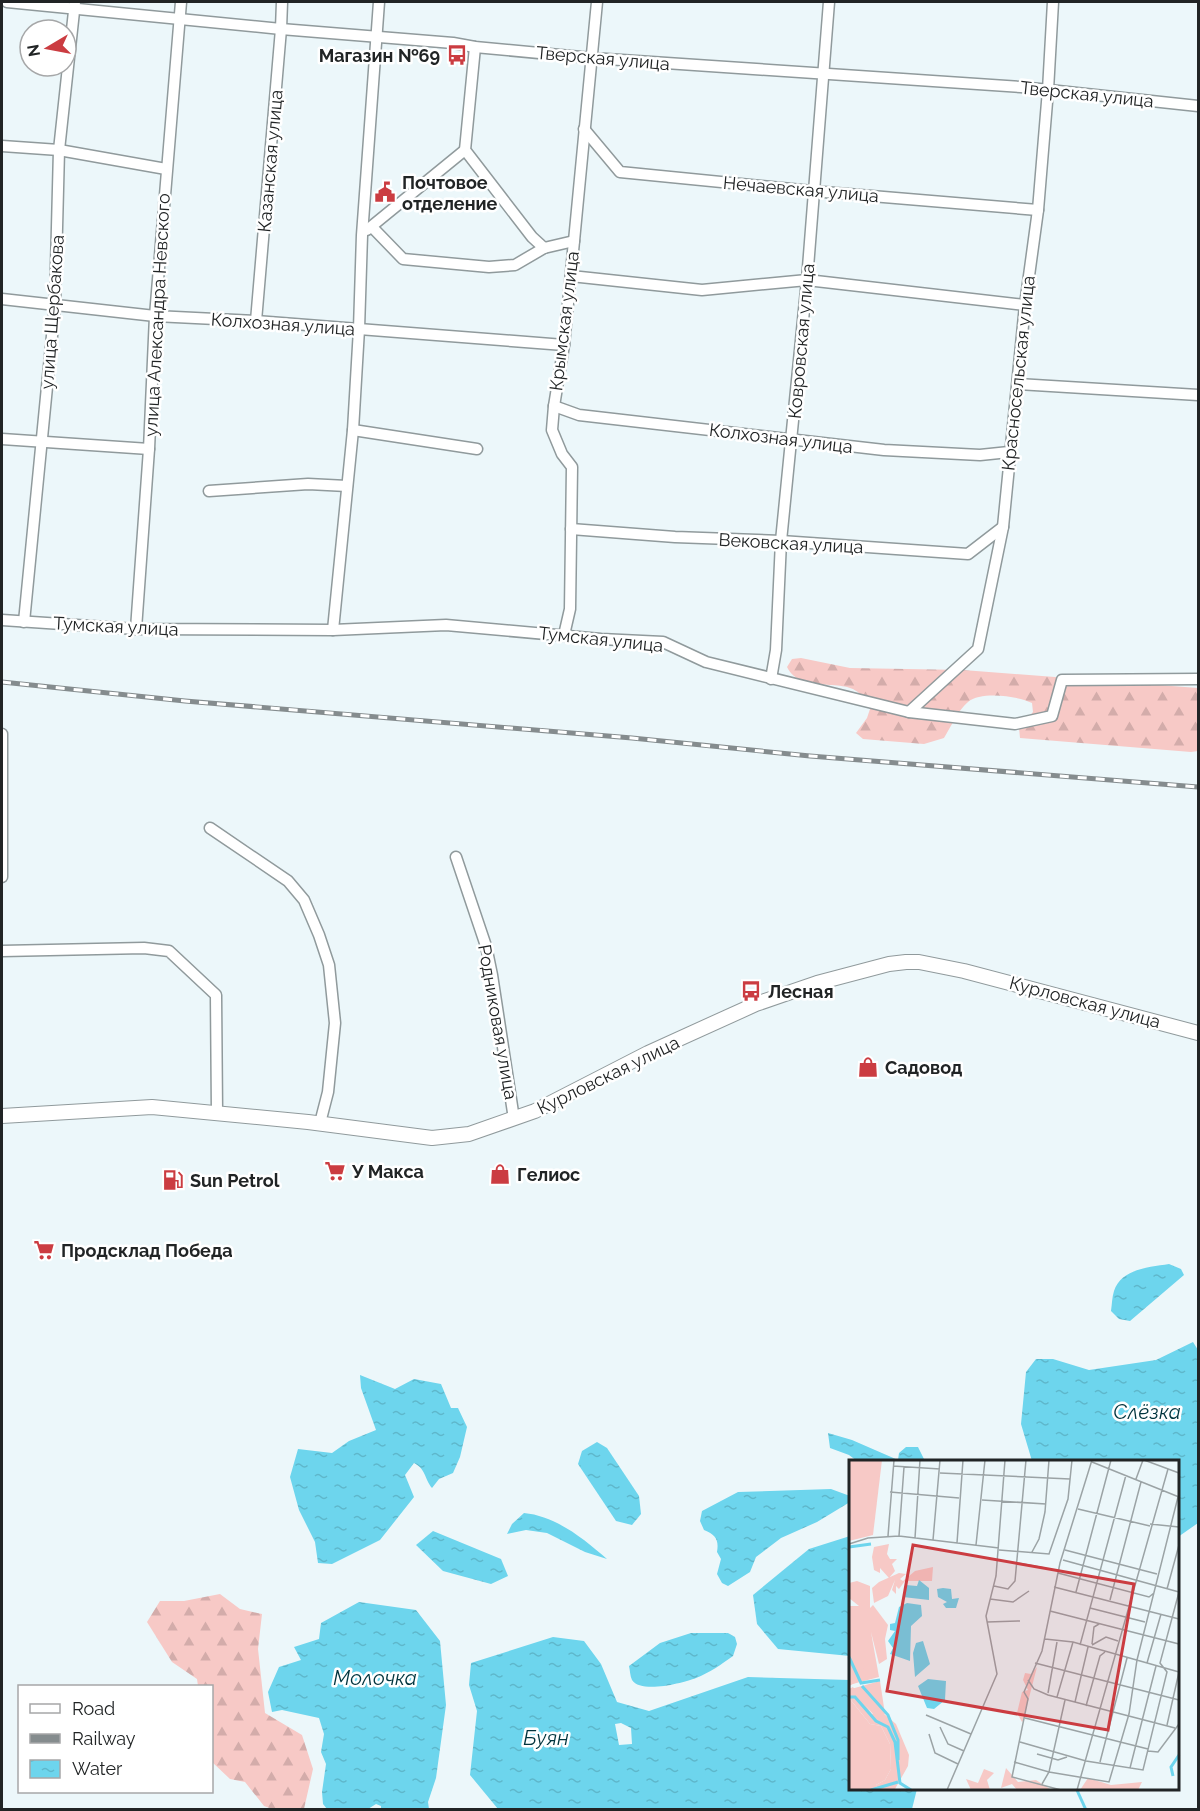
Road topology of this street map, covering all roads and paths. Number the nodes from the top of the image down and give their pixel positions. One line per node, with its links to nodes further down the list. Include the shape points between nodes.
1 (8, 2): 8 (street, Тверская улица)
2 (181, 2): 9 (street, улица Александра Невского)
3 (282, 2): 10 (street, Казанская улица)
4 (379, 2): 11 (street)
5 (597, 2): 13 (street, Крымская улица)
6 (829, 2): 14 (street, Ковровская улица)
7 (1053, 2): 15 (street, Красносельская улица)
8 (75, 5): 9 (street, Тверская улица); 19 (street, улица Щербакова)
9 (179, 17): 10 (street, Тверская улица); 21 (street, улица Александра Невского)
10 (281, 29): 11 (street, Тверская улица); 34 (street, Казанская улица)
11 (377, 35): 12 (street, Тверская улица); 25 (street)
12 (475, 47): 13 (street, Тверская улица); 20 (street)
13 (592, 58): 14 (street, Тверская улица); 17 (street, Крымская улица)
14 (823, 74): 15 (street, Тверская улица); 22 (street, Ковровская улица)
15 (1048, 90): 16 (street, Тверская улица); 23 (street, Красносельская улица)
16 (1198, 106)
17 (584, 129): 22 (street, Нечаевская улица, via 620,172); 26 (street, Крымская улица)
18 (2, 146): 19 (street)
19 (58, 150): 21 (street); 31 (street, улица Щербакова)
20 (465, 150): 24 (street); 27 (street)
21 (166, 169): 33 (street, улица Александра Невского)
22 (812, 191): 23 (street, Нечаевская улица); 29 (street, Ковровская улица)
23 (1038, 210): 32 (street, Красносельская улица)
24 (372, 226): 25 (street); 27 (street, via 403,259 489,267 515,265)
25 (362, 234): 35 (street)
26 (574, 241): 27 (street); 28 (street, Крымская улица)
27 (544, 248)
28 (571, 276): 29 (street, via 702,290); 36 (street, Крымская улица)
29 (807, 280): 32 (street); 42 (street, Ковровская улица)
30 (2, 299): 31 (street, Колхозная улица)
31 (55, 305): 33 (street, Колхозная улица); 43 (street, улица Щербакова)
32 (1025, 305): 37 (street, Красносельская улица)
33 (155, 316): 34 (street, Колхозная улица); 44 (street, улица Александра Невского)
34 (256, 321): 35 (street, Колхозная улица)
35 (359, 329): 36 (street, Колхозная улица); 40 (street)
36 (564, 345): 39 (street, Крымская улица)
37 (1018, 384): 38 (street); 46 (street, Красносельская улица)
38 (1198, 395)
39 (554, 406): 42 (street, Колхозная улица, via 579,415); 50 (street, Крымская улица, via 552,430 572,467)
40 (352, 430): 45 (street); 47 (street)
41 (2, 439): 43 (street)
42 (792, 439): 46 (street, Колхозная улица, via 884,450 980,455); 51 (street, Ковровская улица)
43 (42, 442): 44 (street); 53 (street, улица Щербакова)
44 (150, 449): 54 (street, улица Александра Невского)
45 (477, 449)
46 (1009, 452): 49 (street, Красносельская улица)
47 (347, 486): 48 (street, via 308,484); 55 (street)
48 (209, 491)
49 (1003, 527): 51 (street, Вековская улица, via 968,554); 59 (street, Красносельская улица, via 978,649)
50 (571, 529): 51 (street, Вековская улица); 56 (street, Крымская улица, via 570,609)
51 (781, 541): 57 (street, Ковровская улица)
52 (2, 620): 53 (street, Тумская улица)
53 (24, 622): 54 (street, Тумская улица)
54 (136, 629): 55 (street, Тумская улица)
55 (333, 630): 56 (street, Тумская улица, via 446,626)
56 (564, 635): 57 (street, Тумская улица, via 663,642 706,662)
57 (771, 679): 59 (street, Тумская улица)
58 (1198, 679): 59 (street, Тумская улица, via 1062,680 1052,716 1015,724)
59 (909, 712)
60 (2, 734): 63 (street)
61 (210, 828): 69 (street, via 288,881 304,900 319,935 329,965 334,1023)
62 (456, 857): 68 (street, Родниковая улица, via 486,945)
63 (2, 877)
64 (2, 951): 66 (street, via 169,951 216,995)
65 (1198, 1033): 68 (main road, Курловская улица, via 964,971 919,962 889,964 756,1004)
66 (217, 1112): 67 (main road, Курловская улица, via 137,1107); 69 (main road, Курловская улица)
67 (2, 1116)
68 (514, 1119): 69 (main road, Курловская улица, via 469,1134 432,1138)
69 (321, 1123)

